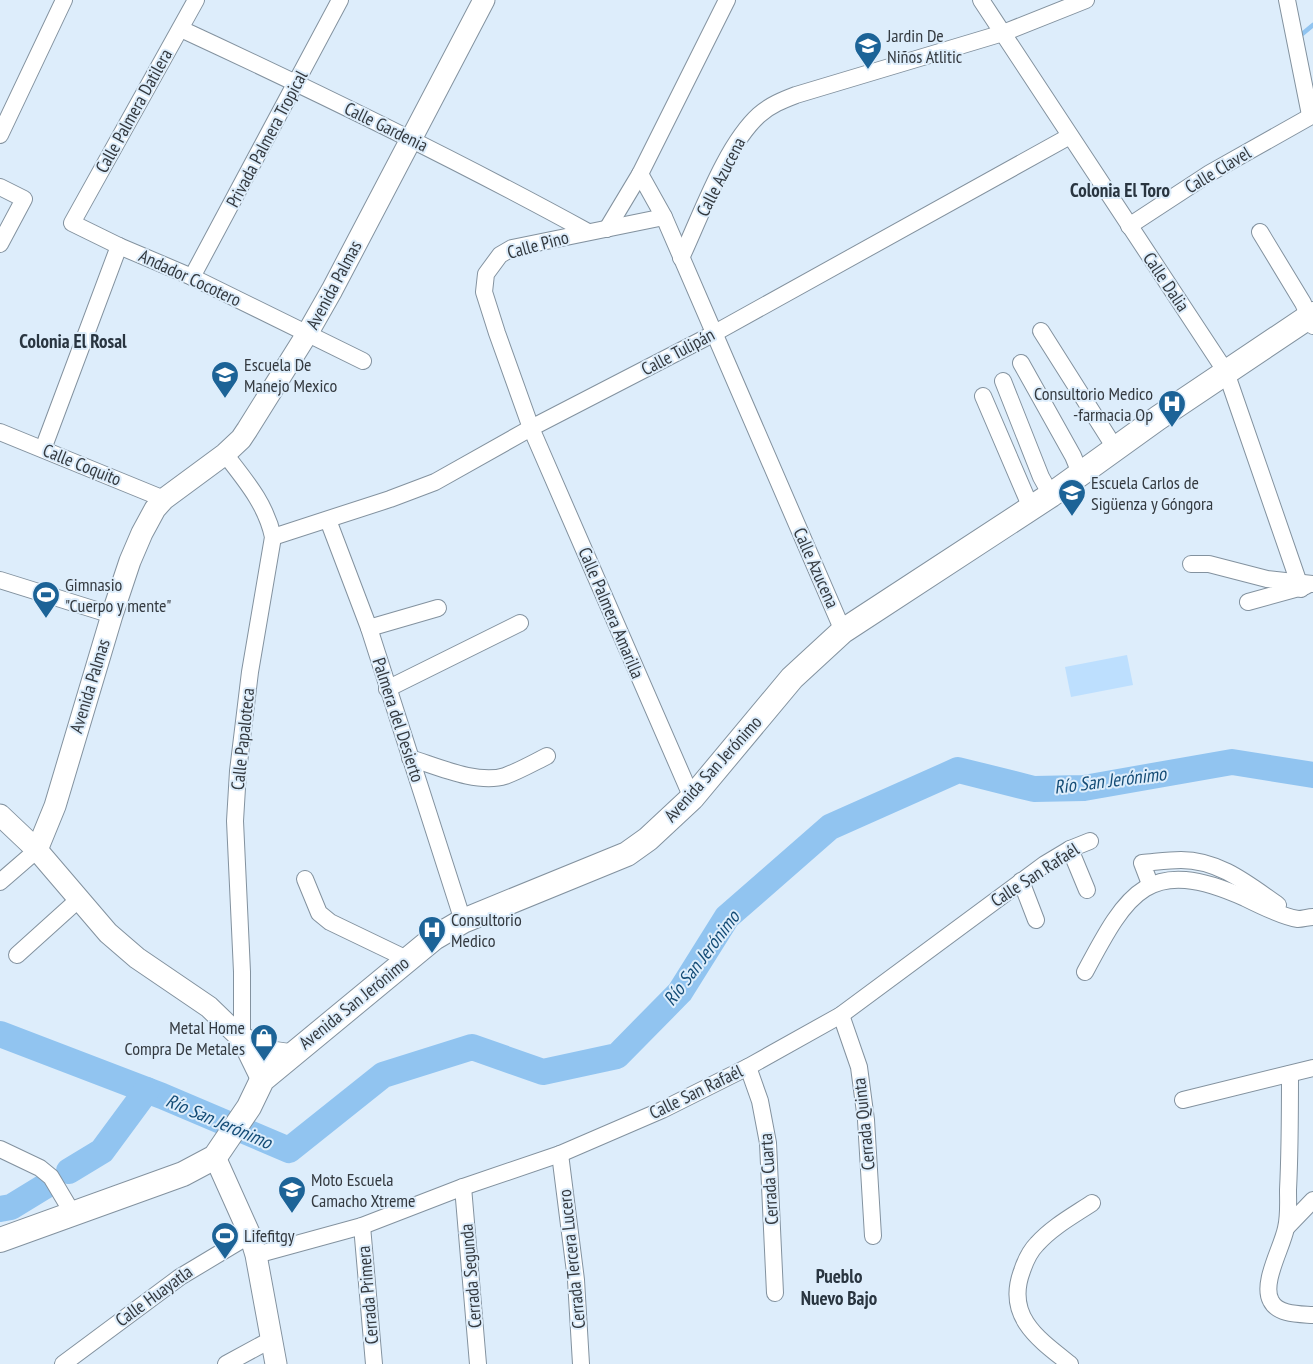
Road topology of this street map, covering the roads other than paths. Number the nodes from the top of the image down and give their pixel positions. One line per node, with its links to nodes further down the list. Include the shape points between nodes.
1 (64, 0): 13 (street)
2 (196, 0): 9 (street, Calle Palmera Datilera)
3 (340, 0): 11 (street, Privada Palmera Tropical)
4 (484, 0): 15 (street, Avenida Palmas)
5 (727, 0): 16 (street)
6 (981, 0): 10 (street, Calle Dalia)
7 (1086, 0): 10 (street, Calle Azucena)
8 (1287, 0): 12 (street)
9 (181, 29): 11 (street, Calle Gardenia); 19 (street, Calle Palmera Datilera)
10 (1003, 33): 14 (street, Calle Dalia); 26 (street, Calle Azucena, via 776,103 744,132 729,156)
11 (297, 83): 15 (street, Calle Gardenia); 27 (street, Privada Palmera Tropical)
12 (1311, 115): 20 (street, Calle Clavel, via 1210,173)
13 (0, 135)
14 (1070, 136): 20 (street, Calle Dalia); 31 (street, Calle Tulipán)
15 (411, 140): 22 (street, Calle Gardenia, via 490,178); 30 (street, Avenida Palmas)
16 (640, 174): 18 (street, Calle Azucena); 21 (street)
17 (0, 187): 24 (street, via 24,199)
18 (664, 217): 21 (street); 26 (street, Calle Azucena)
19 (72, 222): 25 (street, Andador Cocotero)
20 (1129, 226): 34 (street, Calle Dalia)
21 (606, 229): 22 (street, Calle Pino)
22 (588, 232): 37 (street, Calle Pino, via 512,248 500,255 486,274 484,292)
23 (1260, 232): 28 (street)
24 (0, 244)
25 (119, 246): 27 (street, Andador Cocotero); 40 (street)
26 (680, 258): 31 (street, Calle Azucena)
27 (192, 277): 30 (street, Andador Cocotero)
28 (1312, 319): 34 (main road, Avenida San Jerónimo)
29 (1041, 331): 39 (street)
30 (308, 334): 32 (street, Andador Cocotero); 41 (street, Avenida Palmas, via 241,440)
31 (713, 334): 37 (street, Calle Tulipán); 56 (street, Calle Azucena)
32 (363, 361)
33 (1021, 363): 42 (street)
34 (1226, 372): 39 (main road, Avenida San Jerónimo); 50 (street, Calle Dalia)
35 (1003, 381): 43 (street)
36 (983, 396): 45 (street)
37 (531, 428): 46 (street, Calle Tulipán, via 435,482); 60 (street, Calle Palmera Amarilla)
38 (0, 432): 40 (street, Calle Coquito)
39 (1115, 448): 42 (main road, Avenida San Jerónimo)
40 (44, 449): 44 (street, Calle Coquito)
41 (225, 454): 44 (street, Avenida Palmas); 47 (street, Calle Papaloteca, via 260,501)
42 (1080, 473): 43 (main road, Avenida San Jerónimo)
43 (1051, 495): 45 (main road, Avenida San Jerónimo)
44 (164, 499): 53 (street, Avenida Palmas, via 139,540)
45 (1031, 508): 56 (main road, Avenida San Jerónimo)
46 (328, 520): 47 (street, Calle Tulipán); 55 (street, Palmera del Desierto)
47 (273, 537): 78 (street, Calle Papaloteca, via 250,672 238,771 235,822)
48 (1191, 564): 50 (street, via 1221,566 1249,576)
49 (0, 580): 53 (street)
50 (1304, 585): 51 (street)
51 (1248, 602)
52 (438, 608): 55 (street)
53 (112, 615): 64 (street, Avenida Palmas, via 54,806)
54 (520, 623): 57 (street)
55 (369, 628): 57 (street, Palmera del Desierto)
56 (843, 631): 60 (main road, Avenida San Jerónimo, via 792,678)
57 (387, 689): 59 (street, Palmera del Desierto)
58 (547, 756): 59 (street, via 494,779 473,777)
59 (410, 758): 73 (street, Palmera del Desierto)
60 (692, 798): 73 (main road, Avenida San Jerónimo, via 627,854)
61 (0, 815): 64 (street)
62 (1090, 841): 63 (street, Calle San Rafaél)
63 (1070, 848): 66 (street, Calle San Rafaél); 69 (street)
64 (37, 850): 67 (street); 70 (street)
65 (305, 879): 75 (street, via 319,913 330,922)
66 (1021, 881): 72 (street); 77 (street, Calle San Rafaél)
67 (0, 882)
68 (1150, 884): 71 (street, via 1168,879 1189,880); 71 (street, via 1142,863 1181,860 1210,864); 76 (street, via 1135,896 1109,928)
69 (1088, 890)
70 (78, 900): 74 (street); 78 (street, via 108,933 137,958 209,1007)
71 (1305, 918)
72 (1036, 920)
73 (463, 921): 75 (main road, Avenida San Jerónimo)
74 (17, 955)
75 (407, 959): 79 (main road, Avenida San Jerónimo)
76 (1084, 972)
77 (841, 1015): 80 (street, Calle San Rafaél); 95 (street, Cerrada Quinta, via 858,1067 864,1102)
78 (242, 1039): 79 (main road, via 268,1053); 83 (street)
79 (289, 1056): 83 (main road, Avenida San Jerónimo)
80 (748, 1067): 87 (street, Calle San Rafaél, via 662,1110); 98 (street, Cerrada Cuarta, via 760,1101 768,1143)
81 (1313, 1068): 82 (street)
82 (1290, 1074): 84 (street); 93 (street)
83 (262, 1080): 86 (main road, Avenida San Jerónimo, via 249,1107)
84 (1183, 1100)
85 (0, 1149): 91 (street, via 40,1168 51,1177)
86 (220, 1151): 91 (main road, Avenida San Jerónimo, via 183,1174); 94 (street)
87 (560, 1154): 88 (street, Calle San Rafaél); 106 (street, Cerrada Tercera Lucero, via 576,1280)
88 (463, 1187): 92 (street, Calle San Rafaél); 105 (street, Cerrada Segunda)
89 (1313, 1200): 93 (street)
90 (1092, 1203): 107 (street, via 1035,1245 1018,1280 1018,1305 1024,1322 1041,1342)
91 (73, 1214): 96 (main road, Avenida San Jerónimo)
92 (362, 1226): 97 (street, Calle San Rafaél); 104 (street, Cerrada Primera)
93 (1287, 1227): 99 (street, via 1267,1292 1279,1309)
94 (250, 1234): 97 (street); 101 (street, Calle Huayatla, via 180,1277)
95 (873, 1236)
96 (0, 1240)
97 (256, 1255): 100 (street)
98 (775, 1294)
99 (1313, 1315)
100 (272, 1339): 102 (street); 103 (street)
101 (63, 1364)
102 (226, 1364)
103 (276, 1364)
104 (374, 1364)
105 (478, 1364)
106 (582, 1364)
107 (1070, 1364)

